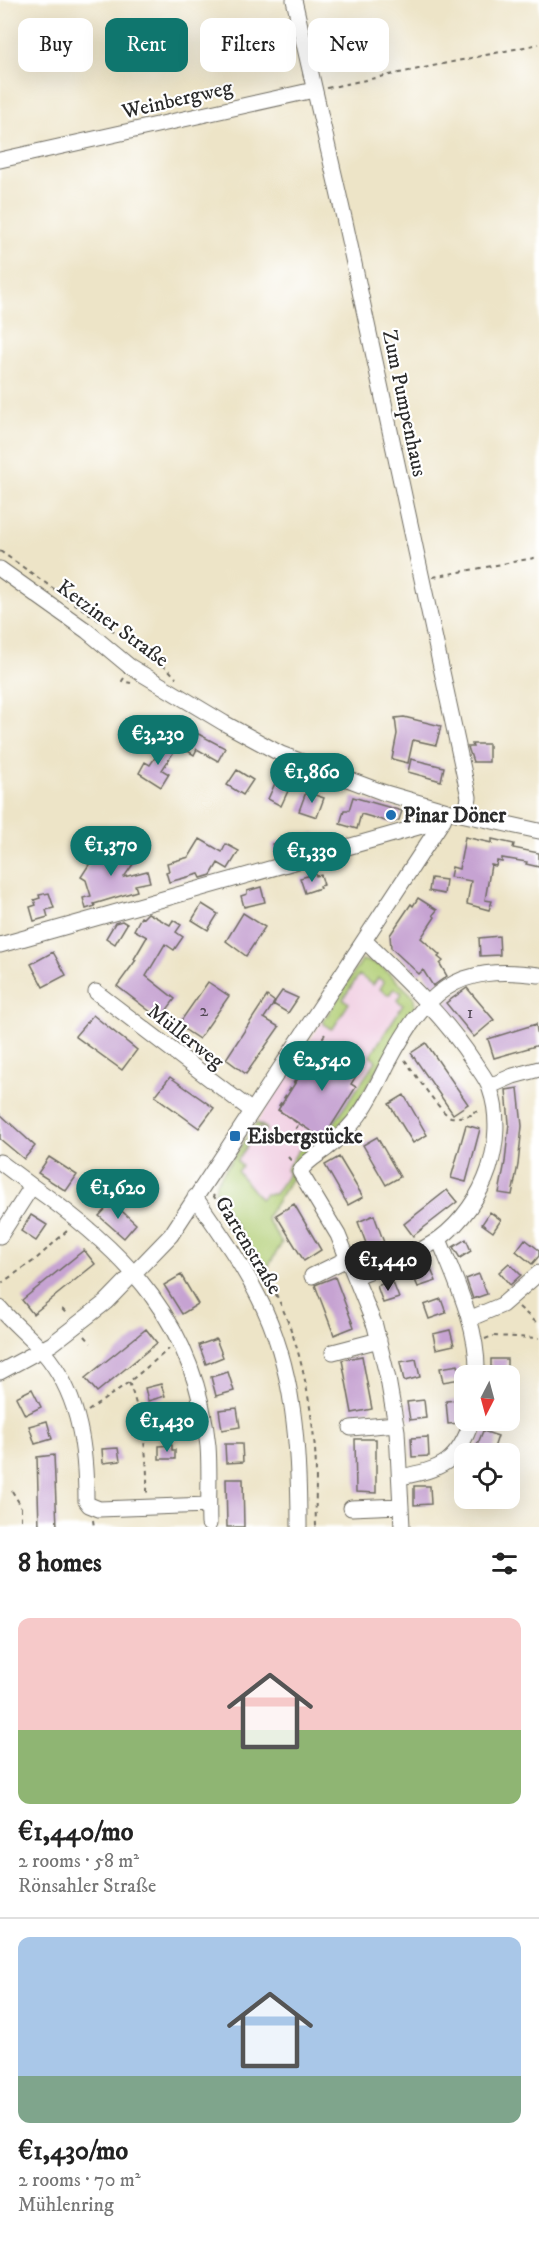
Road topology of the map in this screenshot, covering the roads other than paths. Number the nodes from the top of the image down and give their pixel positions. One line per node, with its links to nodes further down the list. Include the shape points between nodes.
1 (294, 0): 2 (street, Zum Pumpenhaus)
2 (314, 90): 3 (street, Weinbergweg); 6 (street, Zum Pumpenhaus, via 469,797)
3 (0, 160)
4 (0, 569): 5 (street, Ketziner Straße, via 129,666 224,723 281,754)
5 (445, 815): 6 (street, Ketziner Straße); 8 (street); 9 (street)
6 (466, 815): 7 (street, Ketziner Straße)
7 (539, 831)
8 (364, 941): 12 (street); 15 (street)
9 (0, 945)
10 (539, 975): 12 (street, via 500,971 469,976 439,992)
11 (96, 992): 15 (street, Müllerweg)
12 (428, 1003): 14 (street, via 462,1043); 21 (street, via 354,1121 300,1172)
13 (539, 1068): 14 (street)
14 (490, 1086): 20 (street, via 496,1132 485,1181 463,1215)
15 (252, 1111): 18 (street)
16 (0, 1162): 17 (street)
17 (32, 1186): 19 (street); 22 (street, via 78,1219)
18 (195, 1197): 22 (street, via 171,1235); 41 (street, Gartenstraße, via 235,1254 276,1339 297,1443)
19 (0, 1236)
20 (439, 1239): 25 (street); 27 (street)
21 (349, 1258): 24 (street); 25 (street)
22 (135, 1273): 29 (street, via 106,1302); 37 (street, via 179,1340 193,1376 208,1446)
23 (539, 1273): 27 (street, via 502,1305)
24 (312, 1276)
25 (357, 1276): 28 (street)
26 (0, 1308): 29 (street)
27 (469, 1319): 31 (street)
28 (379, 1340): 30 (street); 33 (street)
29 (40, 1350): 32 (street); 37 (street, via 63,1383 78,1417 84,1440 89,1505 99,1509)
30 (333, 1352)
31 (476, 1365)
32 (0, 1372)
33 (396, 1424): 34 (street); 36 (street)
34 (351, 1428)
35 (468, 1431): 36 (street, via 453,1458 430,1471)
36 (400, 1477): 38 (street)
37 (208, 1505): 40 (street)
38 (401, 1506): 39 (street); 42 (street)
39 (351, 1508)
40 (209, 1524)
41 (299, 1527)
42 (402, 1527)

